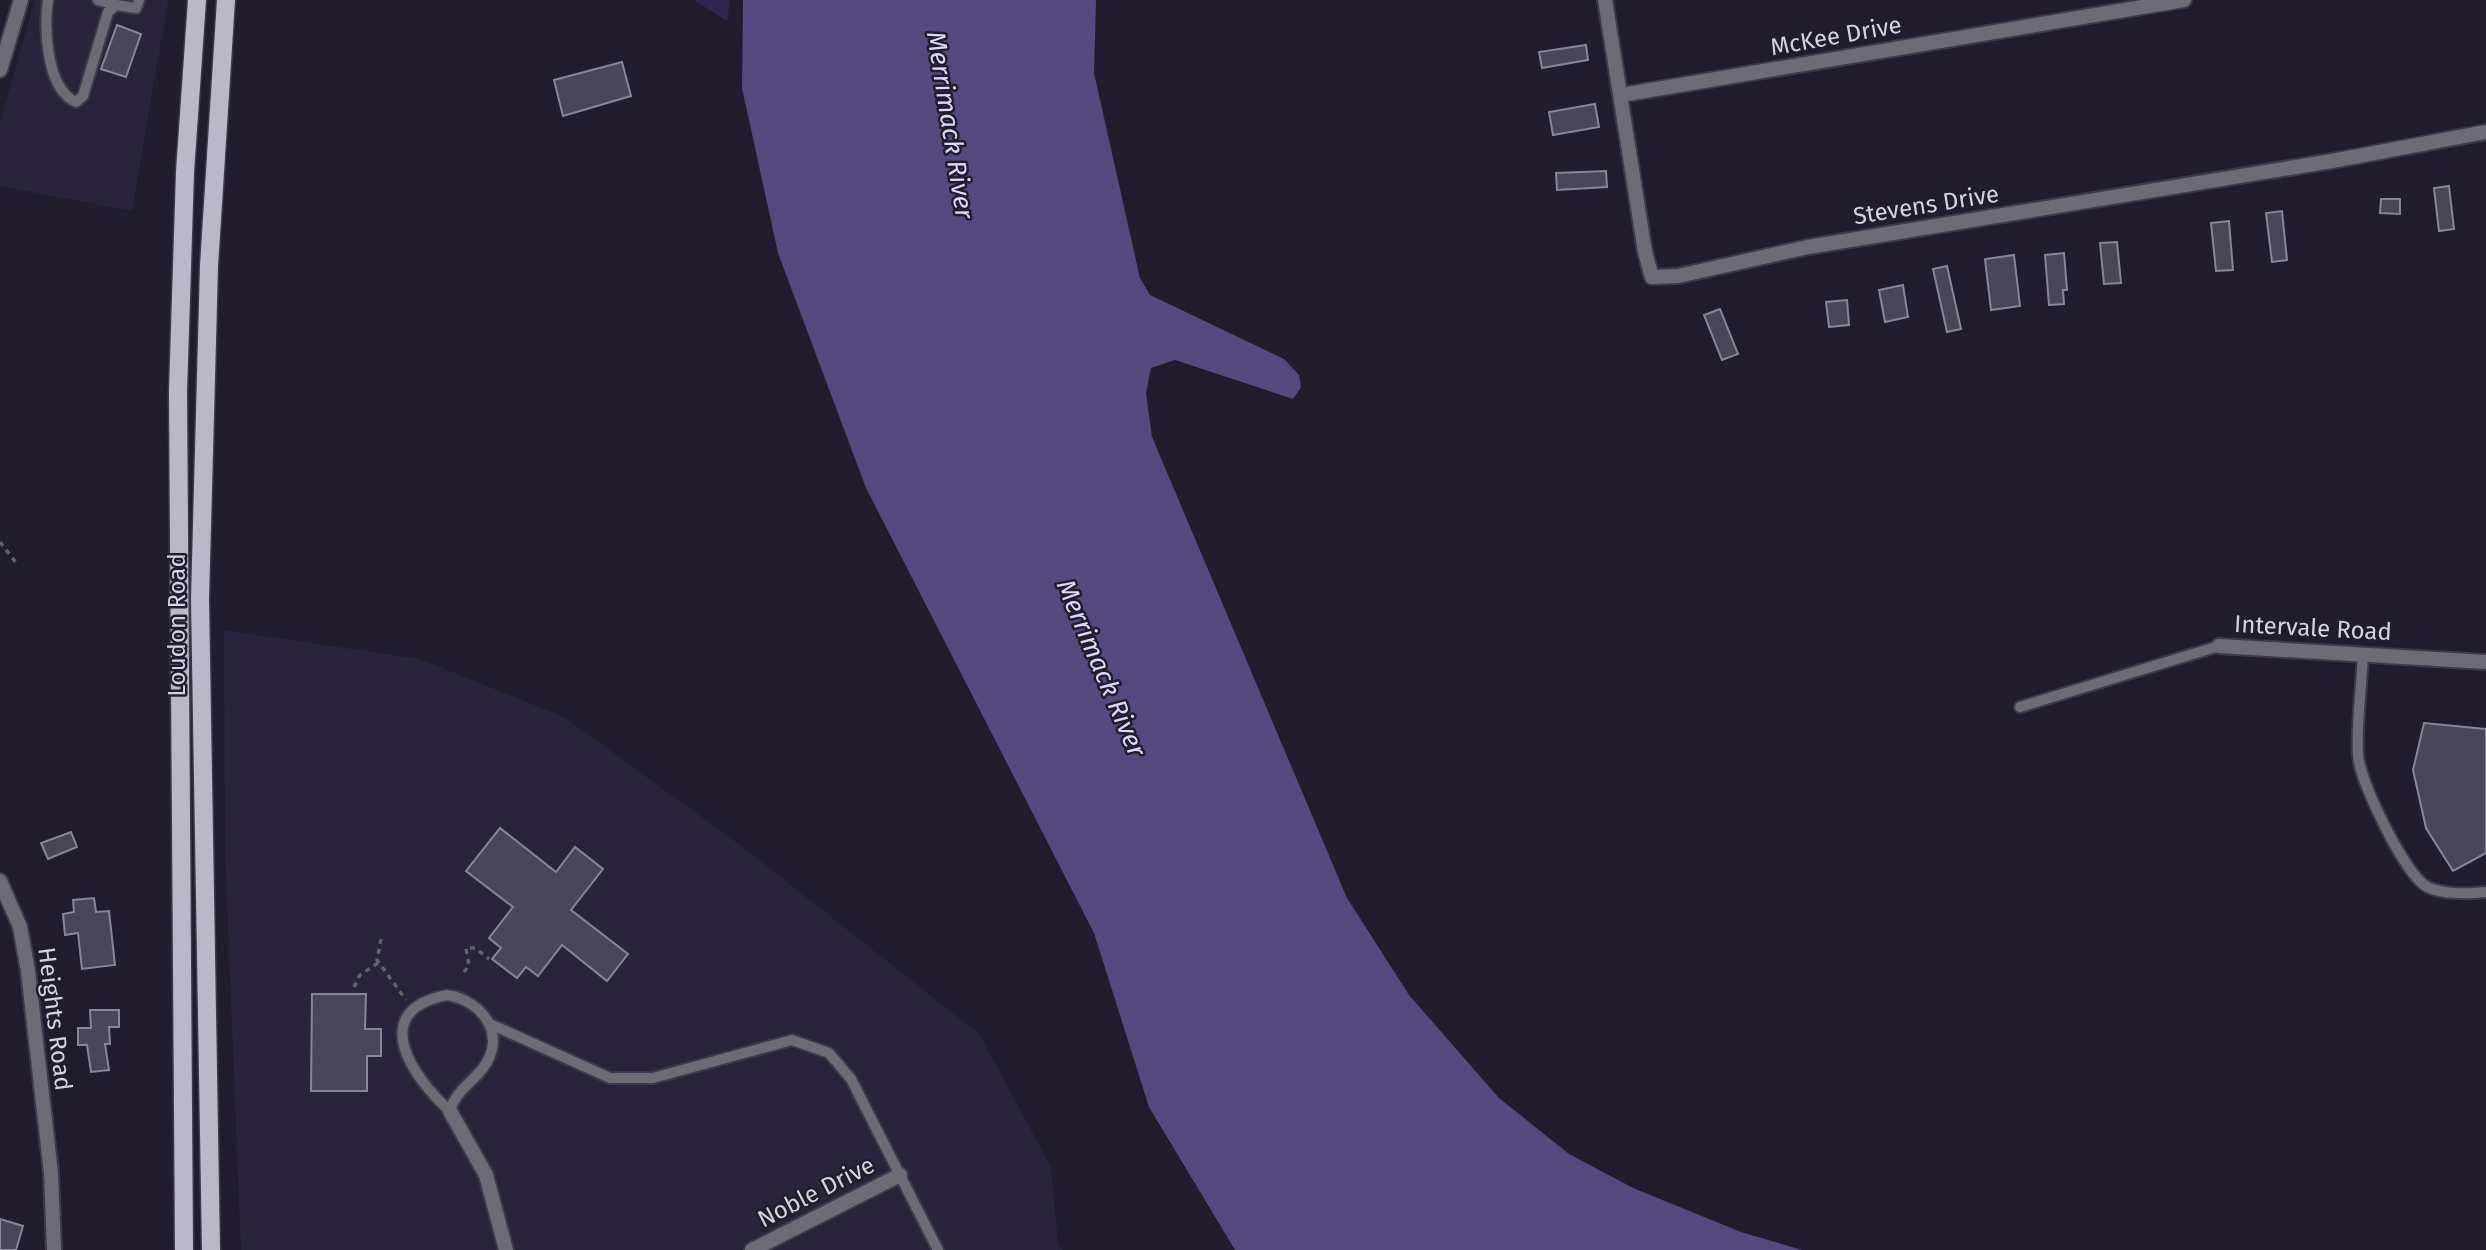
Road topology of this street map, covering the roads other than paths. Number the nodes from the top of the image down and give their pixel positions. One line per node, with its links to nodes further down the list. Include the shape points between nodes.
1 (20, 0): 10 (street)
2 (48, 0): 9 (lane, via 44,36 60,88 76,103 83,96 108,12)
3 (99, 0): 9 (lane)
4 (139, 0): 9 (lane, via 136,8)
5 (197, 0): 23 (main road, Loudon Road, via 178,392)
6 (226, 0): 24 (main road, Loudon Road, via 209,267 200,599)
7 (1605, 0): 11 (street, Stevens Drive)
8 (2184, 0): 11 (street, McKee Drive)
9 (116, 5)
10 (0, 70)
11 (1621, 95): 12 (street, Stevens Drive, via 1652,277)
12 (2486, 132)
13 (2219, 646): 14 (street, Intervale Road); 16 (lane, Intervale Road)
14 (2363, 653): 15 (street, Intervale Road); 18 (lane, via 2358,754 2369,794 2424,886)
15 (2486, 662)
16 (2020, 707)
17 (0, 881): 22 (street, Heights Road, via 20,927 28,971 51,1173)
18 (2486, 892)
19 (490, 1024): 20 (lane, via 490,1054 454,1098); 20 (lane, via 473,1002 447,995 425,1001 409,1016 403,1031 407,1060 430,1093); 21 (lane, via 610,1078 653,1078 792,1040 829,1053 851,1079)
20 (450, 1111): 25 (street, via 486,1175)
21 (900, 1175): 26 (street, Noble Drive); 27 (lane)
22 (54, 1250)
23 (184, 1250)
24 (211, 1250)
25 (506, 1250)
26 (752, 1250)
27 (939, 1250)

